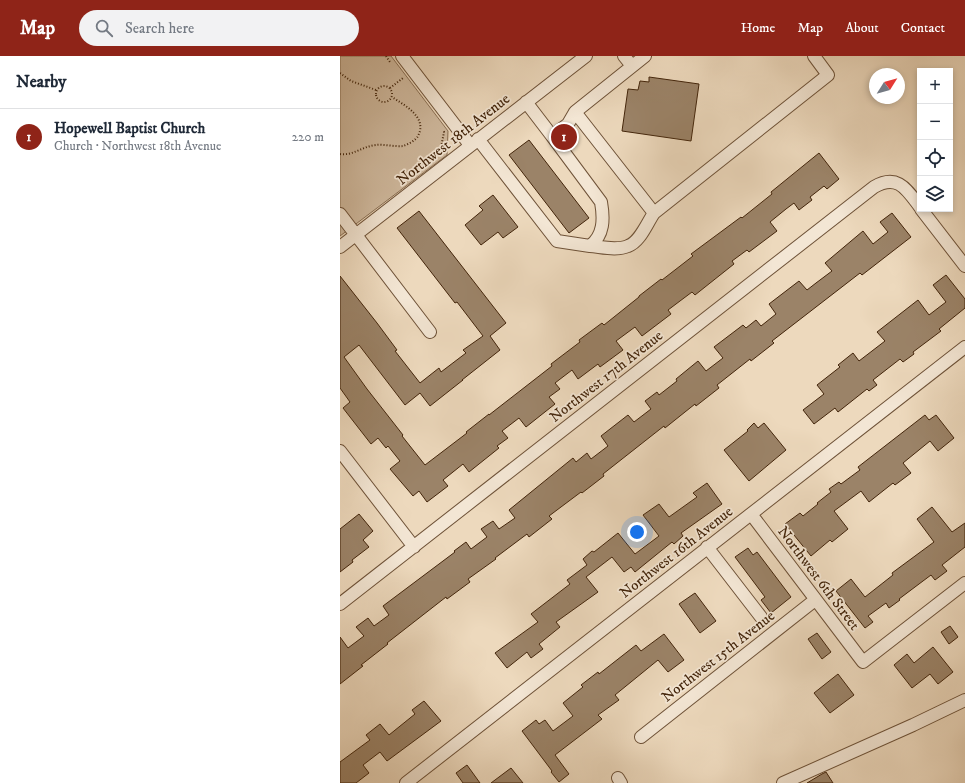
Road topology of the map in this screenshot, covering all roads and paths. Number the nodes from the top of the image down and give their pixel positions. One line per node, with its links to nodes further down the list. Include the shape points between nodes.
1 (386, 56): 8 (path)
2 (402, 56): 18 (street)
3 (586, 56): 14 (street, Northwest 18th Avenue)
4 (624, 56): 7 (street)
5 (646, 56): 7 (street)
6 (814, 56): 22 (street, via 828,75)
7 (632, 66): 15 (street)
8 (394, 67)
9 (340, 73): 12 (path)
10 (407, 84): 11 (path, via 403,78)
11 (390, 88): 12 (path, via 384,85); 13 (path)
12 (376, 90): 13 (path, via 376,97 381,101 387,101)
13 (392, 97): 19 (path, via 416,114 421,127 417,138 402,146 374,145 354,153)
14 (526, 102): 17 (street); 18 (street, Northwest 18th Avenue)
15 (575, 112): 17 (street, via 568,124); 22 (street)
16 (439, 126): 20 (path, via 444,132 441,153)
17 (552, 136): 26 (street, via 601,202 603,223 597,241)
18 (474, 142): 25 (street, Northwest 18th Avenue); 26 (street, via 558,241)
19 (340, 154)
20 (435, 158)
21 (917, 203): 33 (street, Northwest 17th Avenue, via 903,186 895,183 883,182 874,187)
22 (654, 212): 26 (street, via 642,233 628,246)
23 (924, 212): 28 (street)
24 (340, 214): 25 (street)
25 (356, 234): 27 (street, Northwest 18th Avenue); 29 (street)
26 (590, 246)
27 (340, 247)
28 (965, 266)
29 (430, 332)
30 (965, 347): 32 (street, Northwest 16th Avenue)
31 (340, 451): 33 (street)
32 (751, 514): 34 (street, Northwest 16th Avenue); 36 (street, Northwest 6th Street)
33 (414, 547): 37 (street, Northwest 17th Avenue)
34 (708, 548): 38 (street); 41 (street, Northwest 16th Avenue)
35 (965, 583): 36 (street, Northwest 6th Street, via 863,662)
36 (815, 600): 40 (street, Northwest 15th Avenue)
37 (340, 604)
38 (761, 617)
39 (965, 700): 42 (street)
40 (641, 738)
41 (406, 783)
42 (784, 783)

